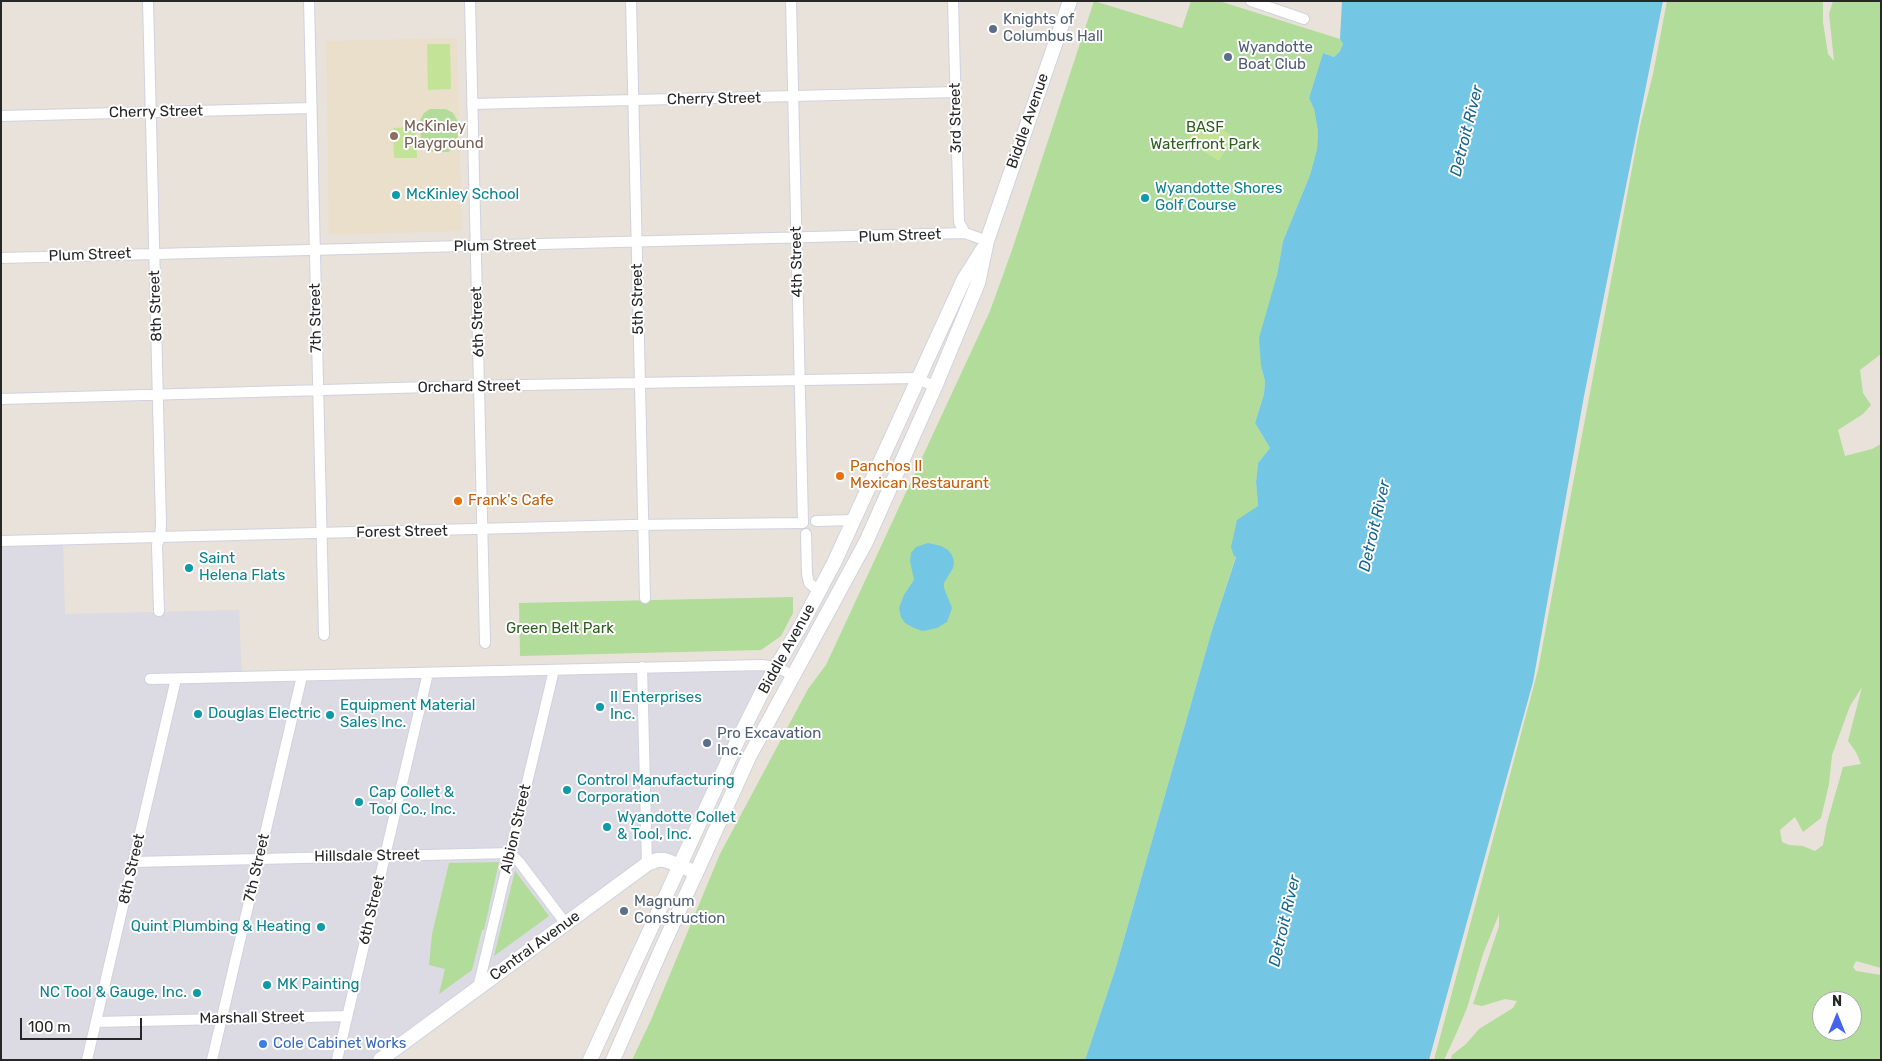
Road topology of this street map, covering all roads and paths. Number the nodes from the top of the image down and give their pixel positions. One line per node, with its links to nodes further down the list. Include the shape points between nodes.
1 (148, 1): 15 (street, 8th Street)
2 (309, 1): 14 (street, 7th Street)
3 (470, 1): 13 (street, 6th Street)
4 (631, 1): 12 (street, 5th Street)
5 (791, 1): 11 (street, 4th Street)
6 (954, 1): 10 (street, 3rd Street)
7 (1070, 1): 19 (main road, Biddle Avenue)
8 (1251, 1): 9 (street)
9 (1304, 19)
10 (956, 92): 11 (street, Cherry Street); 17 (street, 3rd Street, via 959,222)
11 (793, 97): 12 (street, Cherry Street); 18 (street, 4th Street)
12 (633, 101): 13 (street, Cherry Street); 20 (street, 5th Street)
13 (472, 104): 21 (street, 6th Street)
14 (311, 108): 15 (street, Cherry Street); 22 (street, 7th Street)
15 (150, 112): 16 (street, Cherry Street); 23 (street, 8th Street)
16 (1, 116)
17 (965, 233): 18 (street, Plum Street); 19 (street, Plum Street)
18 (796, 238): 20 (street, Plum Street); 26 (street, 4th Street)
19 (987, 241): 25 (main road, Biddle Avenue, via 964,279); 29 (main road, Biddle Avenue, via 978,283)
20 (636, 242): 21 (street, Plum Street); 27 (street, 5th Street)
21 (476, 246): 22 (street, Plum Street); 28 (street, 6th Street)
22 (315, 250): 23 (street, Plum Street); 30 (street, 7th Street)
23 (154, 254): 24 (street, Plum Street); 31 (street, 8th Street)
24 (1, 258)
25 (917, 378): 26 (street, Orchard Street); 29 (street, Orchard Street); 33 (main road, Biddle Avenue)
26 (801, 380): 27 (street, Orchard Street); 35 (street, 4th Street)
27 (640, 384): 28 (street, Orchard Street); 36 (street, 5th Street)
28 (479, 386): 30 (street, Orchard Street); 37 (street, 6th Street)
29 (935, 387): 52 (main road, Biddle Avenue, via 866,542)
30 (318, 392): 31 (street, Orchard Street); 38 (street, 7th Street)
31 (158, 395): 32 (street, Orchard Street); 40 (street, 8th Street)
32 (1, 399)
33 (855, 520): 34 (street); 42 (main road, Biddle Avenue)
34 (816, 521)
35 (803, 523): 36 (street, Forest Street)
36 (644, 525): 37 (street, Forest Street); 43 (street, 5th Street)
37 (482, 530): 38 (street, Forest Street); 46 (street, 6th Street)
38 (321, 534): 40 (street, Forest Street); 45 (street, 7th Street)
39 (806, 534): 42 (street, via 809,583)
40 (160, 538): 41 (street, Forest Street); 44 (street, 8th Street, via 157,545)
41 (1, 541)
42 (819, 591): 48 (main road, Biddle Avenue)
43 (645, 598)
44 (159, 611)
45 (324, 635)
46 (485, 643)
47 (642, 667): 48 (street); 49 (street); 59 (street)
48 (777, 667): 52 (street); 60 (main road, Biddle Avenue, via 734,746)
49 (554, 670): 50 (street); 55 (street, Albion Street)
50 (428, 673): 51 (street); 56 (street, 6th Street)
51 (302, 676): 54 (street); 57 (street, 7th Street)
52 (793, 676): 61 (main road, Biddle Avenue, via 749,757)
53 (150, 679): 54 (street)
54 (176, 679): 58 (street, 8th Street)
55 (510, 853): 56 (street, Hillsdale Street); 62 (street); 63 (street, Albion Street)
56 (385, 856): 57 (street, Hillsdale Street); 64 (street, 6th Street)
57 (259, 859): 58 (street, Hillsdale Street); 65 (street, 7th Street)
58 (134, 862): 66 (street, 8th Street)
59 (647, 864): 60 (main road, via 658,860); 62 (main road, Central Avenue)
60 (680, 865): 61 (main road); 67 (main road, Biddle Avenue)
61 (697, 874): 68 (main road, Biddle Avenue)
62 (566, 924): 63 (main road, Central Avenue)
63 (478, 988): 72 (main road, Central Avenue)
64 (347, 1016): 65 (street, Marshall Street); 71 (street, 6th Street)
65 (222, 1018): 66 (street, Marshall Street); 70 (street, 7th Street)
66 (96, 1022): 69 (street, 8th Street)
67 (599, 1043): 68 (main road); 73 (main road, Biddle Avenue)
68 (615, 1056)
69 (87, 1060)
70 (212, 1060)
71 (337, 1060)
72 (380, 1060)
73 (590, 1060)

